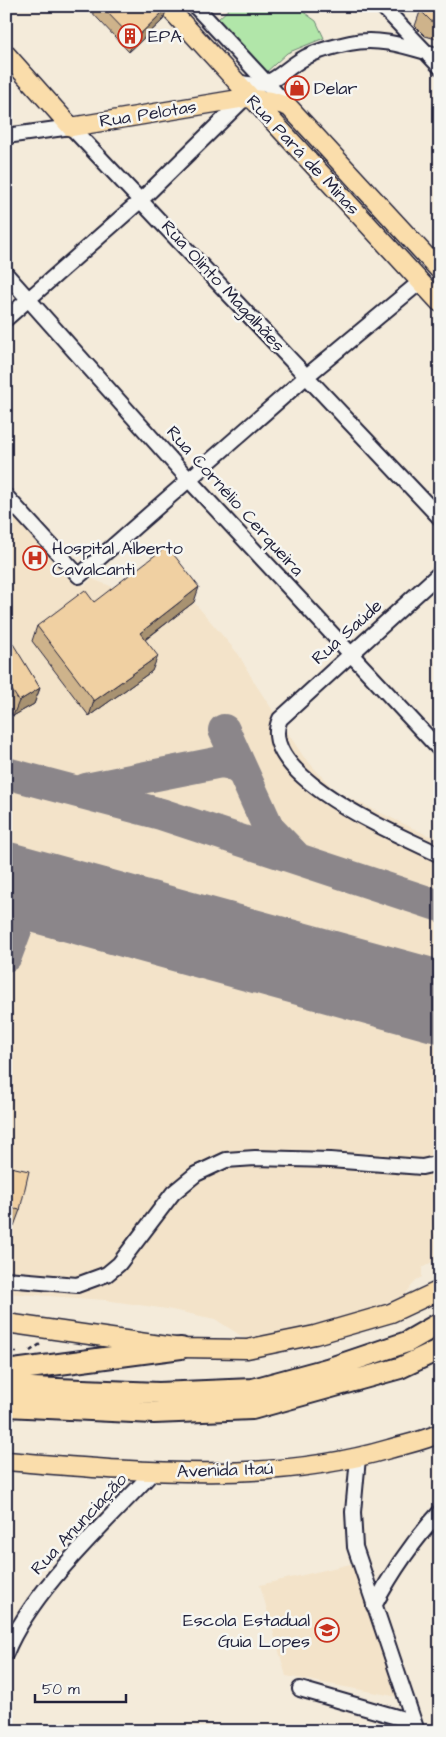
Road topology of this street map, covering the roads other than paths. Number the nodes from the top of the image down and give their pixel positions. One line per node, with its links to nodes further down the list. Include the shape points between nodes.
1 (167, 6): 7 (main road, Rua Pará de Minas)
2 (195, 6): 8 (street, Rua Pará de Minas)
3 (382, 6): 5 (street)
4 (6, 54): 11 (main road, Rua Olinto Magalhães)
5 (433, 54): 6 (street); 8 (street, via 402,44 351,42 309,55)
6 (440, 67)
7 (235, 81): 8 (street, via 253,86); 9 (main road, Rua Pará de Minas)
8 (268, 84): 10 (street, Rua Pará de Minas)
9 (248, 98): 10 (main road, Rua Pelotas); 11 (main road, Rua Pelotas); 13 (street); 16 (main road, Rua Pará de Minas)
10 (289, 107): 14 (main road, Rua Pará de Minas)
11 (71, 127): 12 (street, Rua Pelotas); 13 (street, Rua Olinto Magalhães)
12 (6, 136)
13 (141, 200): 17 (street); 20 (street, Rua Olinto Magalhães)
14 (440, 271)
15 (6, 274): 17 (street, Rua Cornélio Cerqueira)
16 (420, 282): 18 (main road, Rua Pará de Minas); 20 (street)
17 (28, 298): 19 (street); 21 (street, Rua Cornélio Cerqueira)
18 (440, 303)
19 (6, 319)
20 (308, 375): 21 (street); 23 (street, Rua Olinto Magalhães)
21 (190, 481): 22 (street, via 80,576); 25 (street, Rua Cornélio Cerqueira)
22 (6, 496)
23 (440, 518)
24 (440, 574): 25 (street, Rua Saúde)
25 (350, 654): 26 (street, Rua Cornélio Cerqueira); 27 (street, Rua Saúde, via 280,719 277,742 316,788 342,807)
26 (440, 750)
27 (440, 855)
28 (440, 1163): 29 (street, via 422,1167 330,1160 226,1160 196,1174 174,1193 119,1264 107,1274 77,1285)
29 (6, 1279)
30 (440, 1290): 33 (main road, via 391,1313 315,1336 248,1349)
31 (6, 1323): 33 (main road)
32 (440, 1323): 36 (highway, via 407,1342 328,1369 252,1389 159,1393)
33 (181, 1348): 35 (highway)
34 (440, 1349): 37 (highway, via 400,1368 252,1409 154,1413)
35 (6, 1371)
36 (6, 1387)
37 (6, 1406)
38 (440, 1433): 39 (main road, Avenida Itaú)
39 (358, 1458): 41 (main road, Avenida Itaú, via 283,1468); 43 (street, via 354,1512 356,1547)
40 (6, 1461): 41 (main road, Avenida Itaú)
41 (152, 1473): 44 (street, Rua Anunciação, via 43,1591 12,1638)
42 (440, 1512): 43 (street, via 403,1556)
43 (374, 1606): 46 (street)
44 (6, 1653)
45 (300, 1689): 46 (street)
46 (416, 1726)

